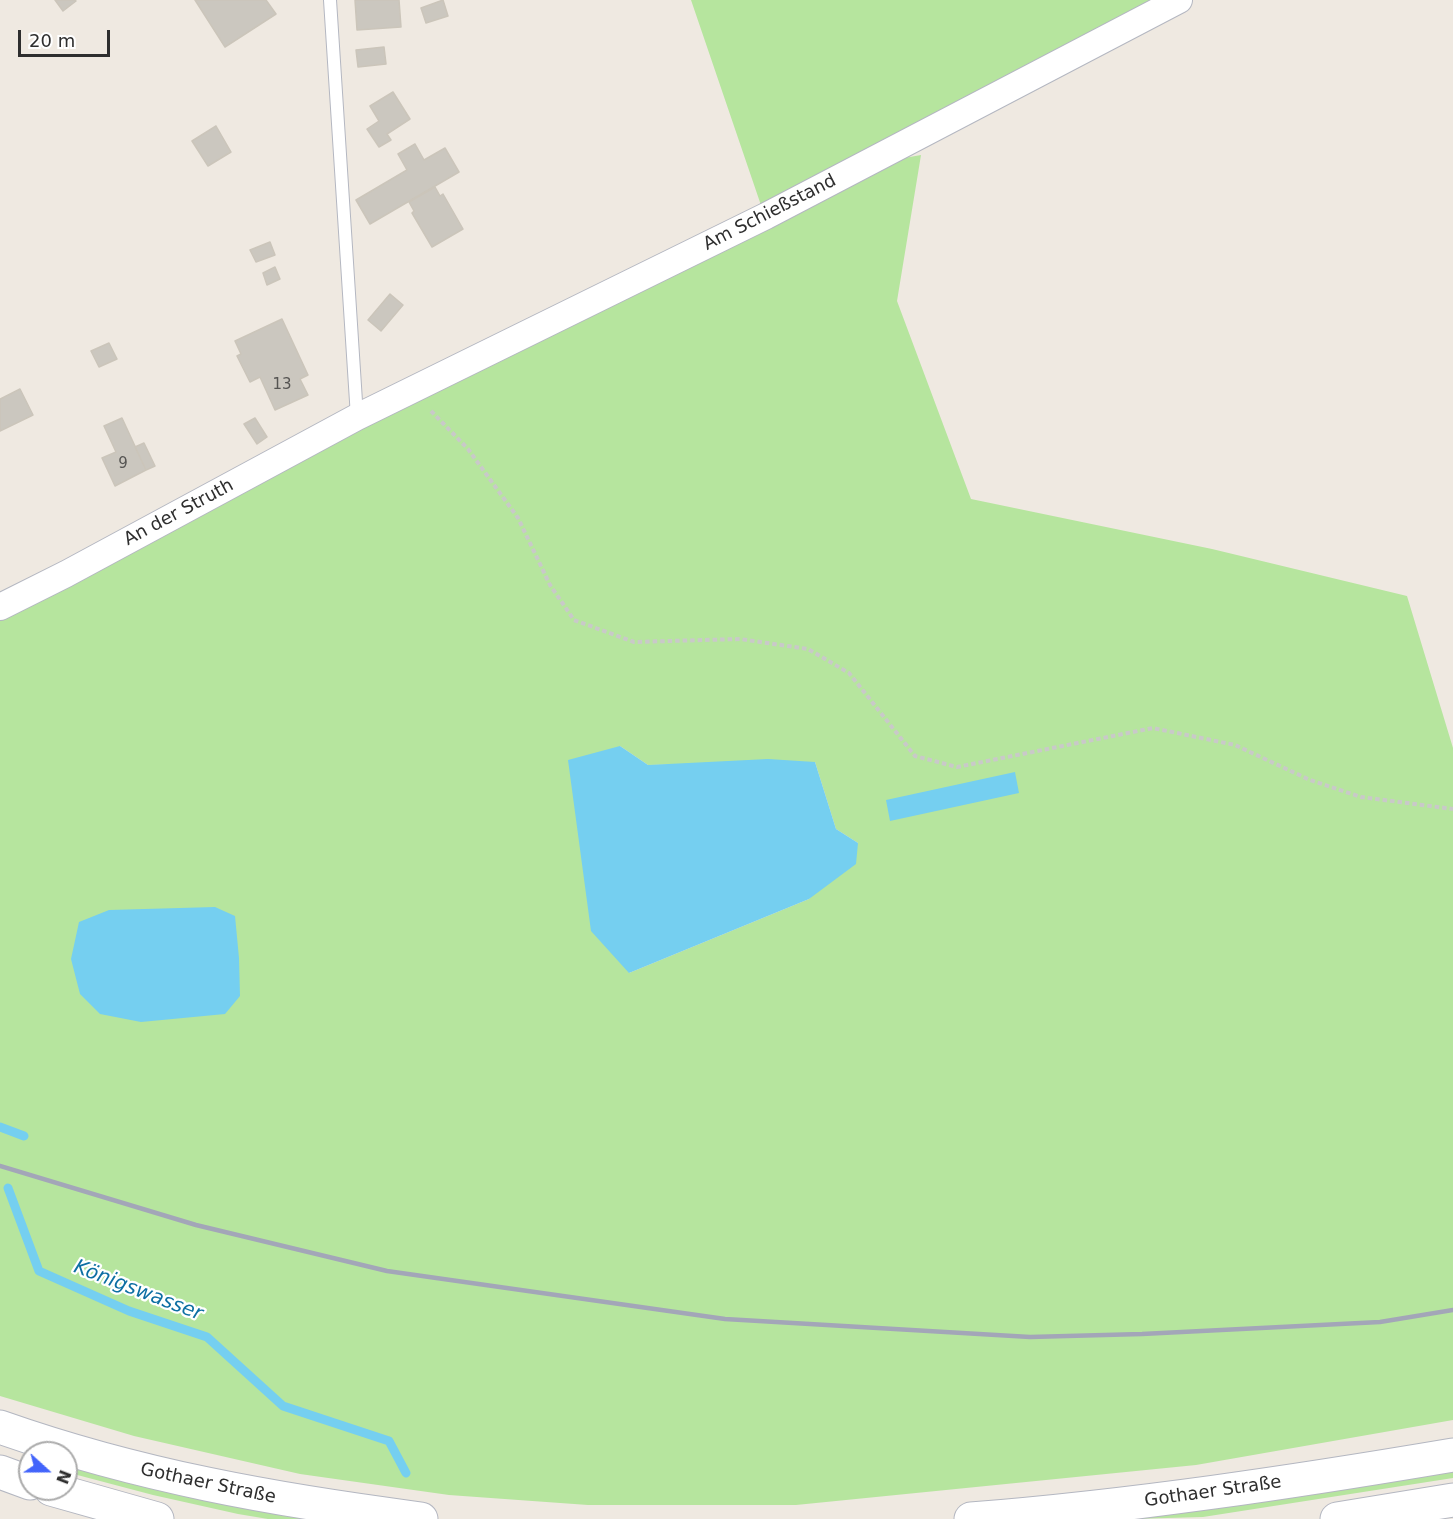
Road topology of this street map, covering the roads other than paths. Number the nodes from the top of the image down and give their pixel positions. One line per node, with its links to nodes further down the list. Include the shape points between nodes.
1 (330, 0): 3 (lane)
2 (1179, 0): 3 (street, Am Schießstand, via 766,216)
3 (357, 417): 4 (street, An der Struth)
4 (0, 607)
5 (0, 1427): 12 (main road, Gothaer Straße, via 197,1484 300,1504)
6 (1453, 1455): 13 (main road, Gothaer Straße, via 1193,1496)
7 (0, 1472): 8 (main road)
8 (18, 1479)
9 (78, 1497): 11 (main road)
10 (1453, 1500): 14 (main road)
11 (157, 1519)
12 (421, 1519)
13 (971, 1519)
14 (1337, 1519)

